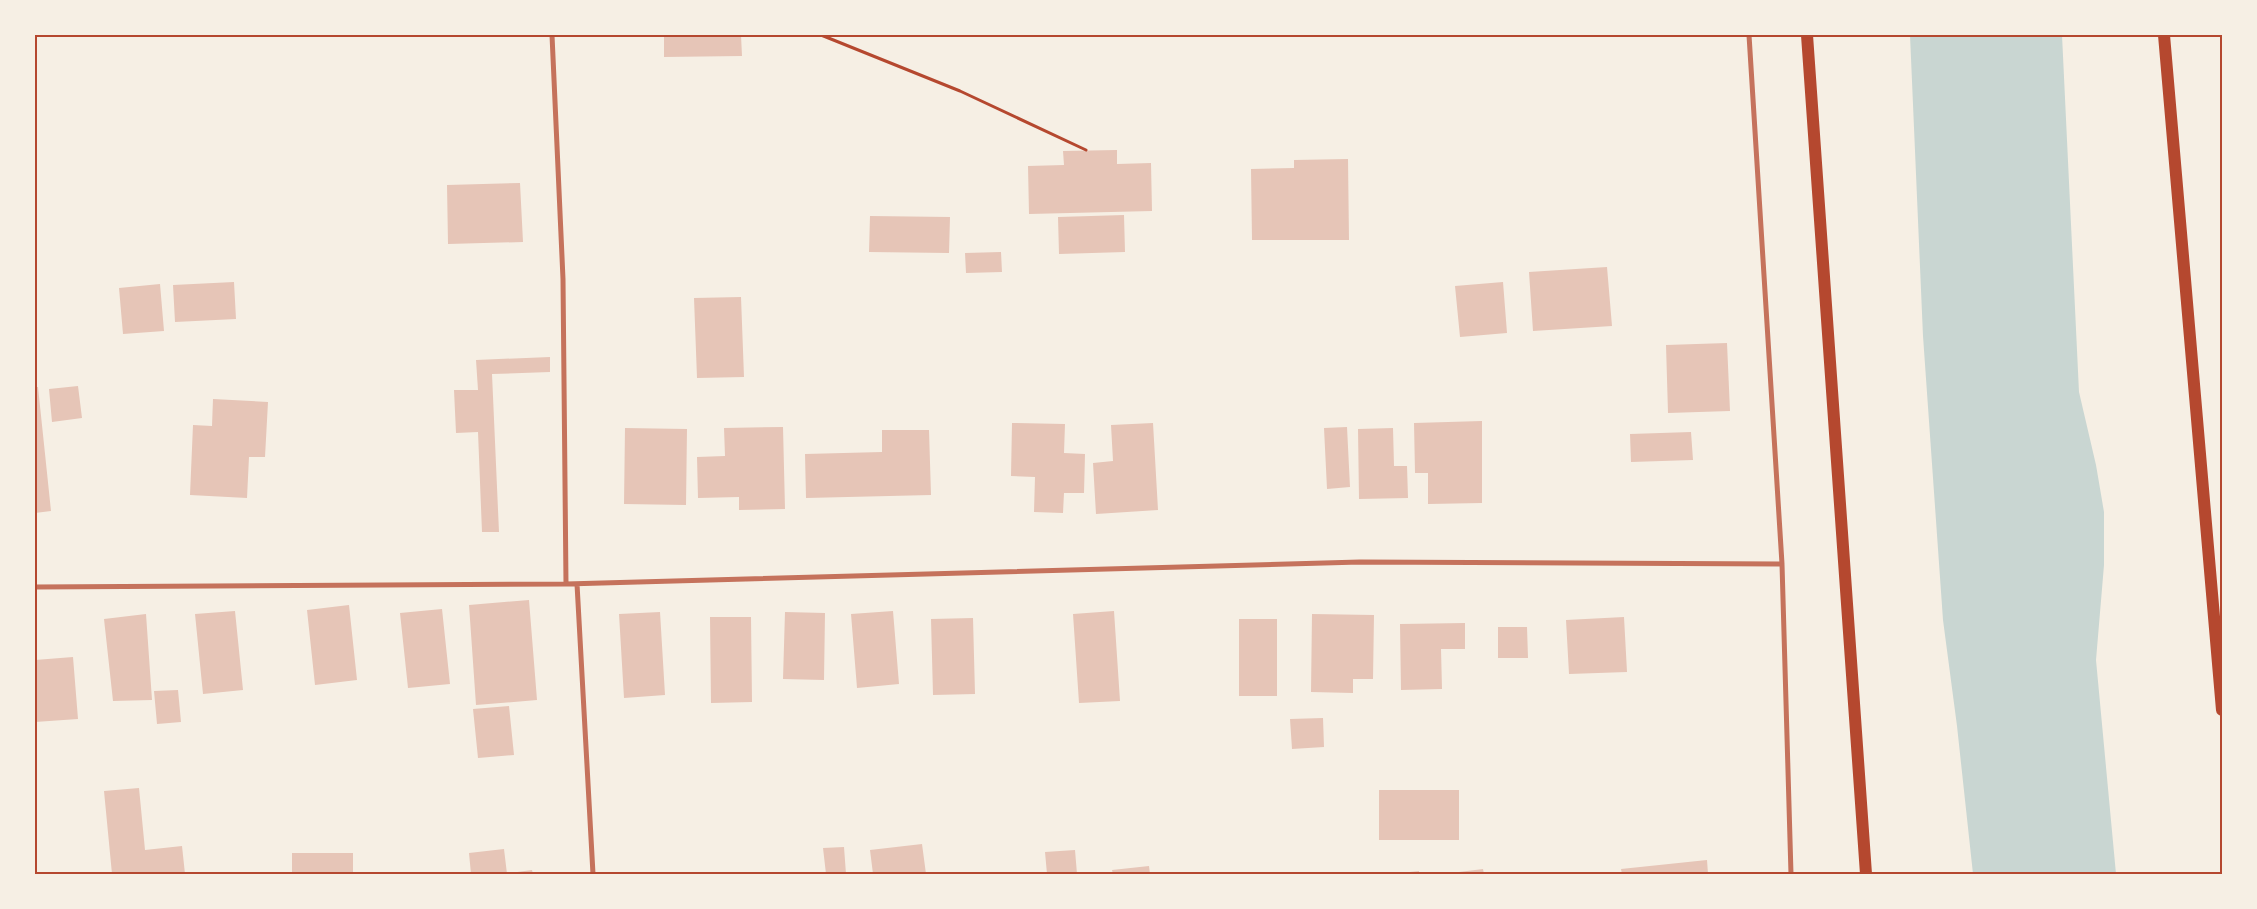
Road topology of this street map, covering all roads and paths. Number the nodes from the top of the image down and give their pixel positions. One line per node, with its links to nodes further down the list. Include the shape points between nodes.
1 (552, 35): 8 (street, via 563,279)
2 (821, 35): 6 (path, via 960,90)
3 (1749, 35): 7 (street)
4 (1807, 35): 14 (main road)
5 (2164, 35): 11 (main road)
6 (1086, 150)
7 (1782, 564): 9 (street, via 1360,562); 13 (street)
8 (566, 584): 9 (street); 10 (street)
9 (577, 584): 12 (street)
10 (35, 587)
11 (2222, 710)
12 (593, 874)
13 (1791, 874)
14 (1866, 874)

